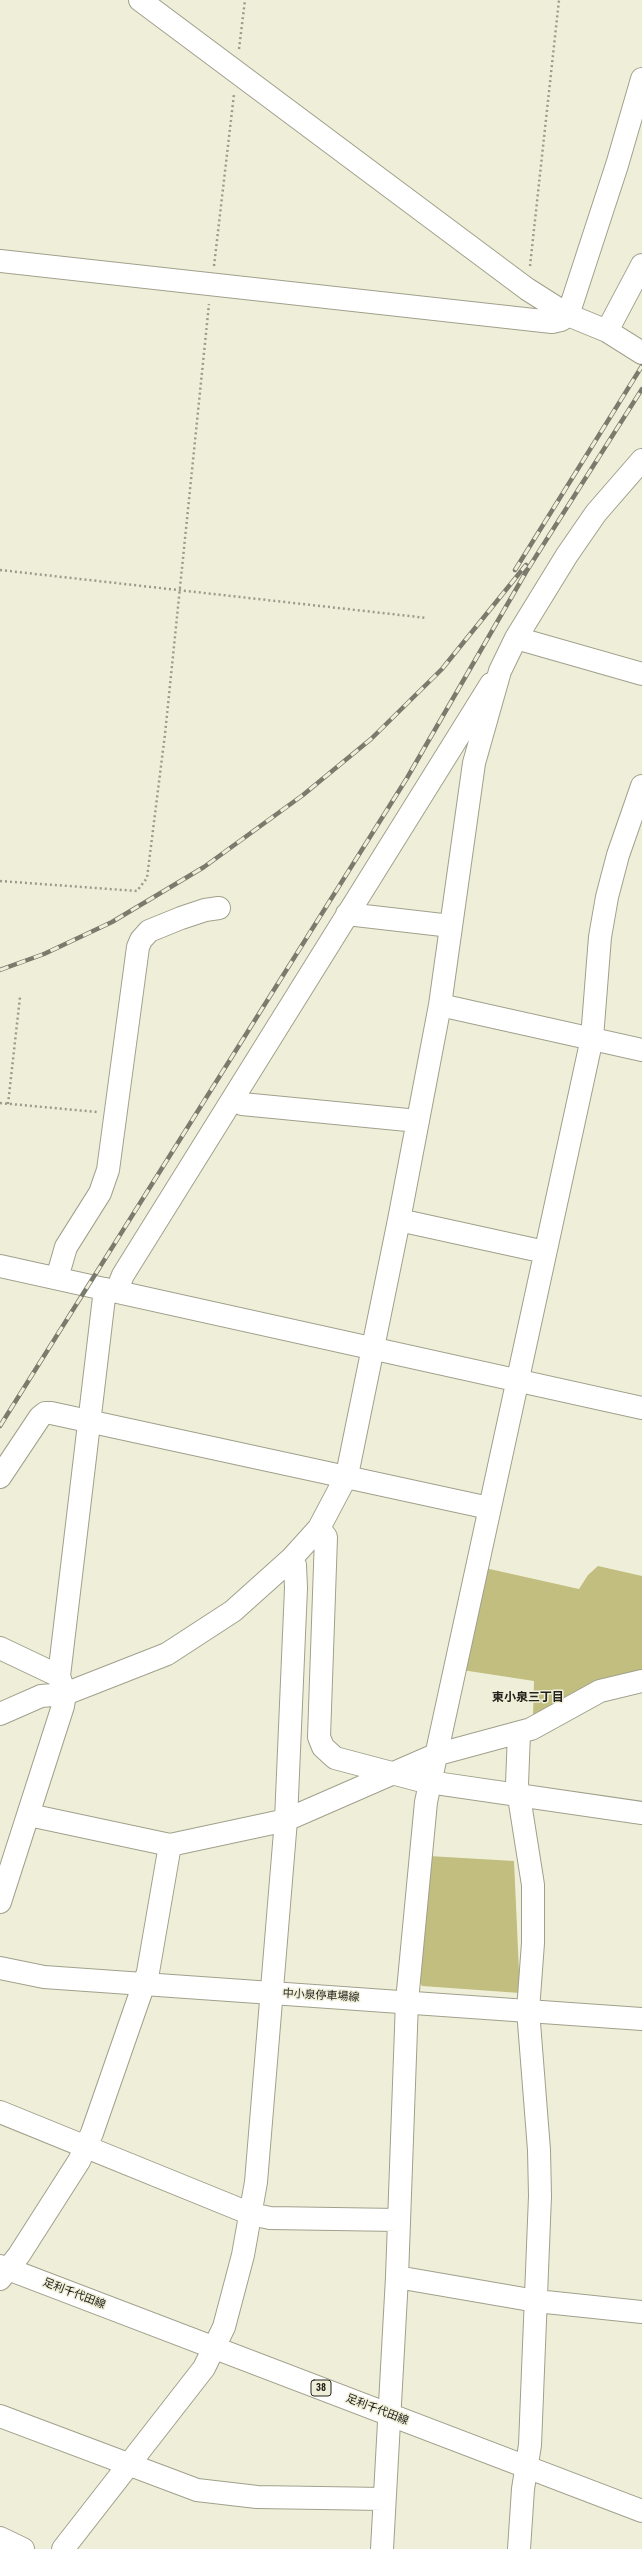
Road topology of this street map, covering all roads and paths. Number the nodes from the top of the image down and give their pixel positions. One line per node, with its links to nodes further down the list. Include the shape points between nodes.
1 (140, 0): 4 (street)
2 (245, 0): 4 (path)
3 (559, 0): 9 (path)
4 (237, 72): 8 (path); 9 (street)
5 (642, 79): 10 (street)
6 (0, 262): 8 (street)
7 (642, 265): 11 (street)
8 (212, 286): 10 (street, via 552,322); 15 (path)
9 (527, 289): 10 (street)
10 (568, 315): 11 (street)
11 (607, 331): 12 (street)
12 (640, 351)
13 (642, 460): 17 (street, via 596,513)
14 (0, 570): 15 (path)
15 (179, 591): 16 (path); 21 (path, via 165,734 147,878 142,887 137,892)
16 (427, 618)
17 (516, 638): 18 (street); 19 (street)
18 (500, 671): 23 (street, via 471,713); 24 (street, via 474,763)
19 (642, 674)
20 (642, 786): 27 (street, via 618,855 607,897 600,937)
21 (0, 881)
22 (219, 908): 32 (street, via 204,910 149,931 141,940)
23 (347, 914): 24 (street); 29 (street)
24 (451, 926): 26 (street)
25 (20, 997): 31 (path)
26 (440, 1005): 27 (street); 33 (street)
27 (592, 1038): 28 (street); 35 (street)
28 (642, 1050)
29 (234, 1099): 33 (street, via 242,1104); 38 (street)
30 (0, 1103): 31 (path)
31 (8, 1104): 32 (path)
32 (116, 1114): 37 (street, via 108,1170 100,1193 66,1247)
33 (418, 1121): 34 (street)
34 (399, 1220): 35 (street); 39 (street)
35 (545, 1252): 40 (street)
36 (0, 1266): 37 (street)
37 (57, 1278): 38 (street)
38 (111, 1290): 39 (street); 42 (street)
39 (372, 1348): 40 (street); 43 (street)
40 (517, 1380): 41 (street); 45 (street)
41 (642, 1408)
42 (88, 1420): 43 (street); 44 (street, via 45,1413); 52 (street)
43 (347, 1475): 45 (street); 46 (street)
44 (0, 1477)
45 (489, 1508): 55 (street)
46 (319, 1528): 47 (street); 48 (street, via 326,1537)
47 (291, 1559): 49 (street, via 295,1564 296,1588); 52 (street, via 233,1611 167,1654)
48 (322, 1638): 49 (street); 56 (street, via 319,1737 323,1747 335,1758)
49 (294, 1639): 61 (street)
50 (0, 1648): 52 (street)
51 (642, 1681): 54 (street, via 600,1691 532,1729)
52 (62, 1685): 53 (street); 60 (street, via 63,1706)
53 (0, 1714)
54 (519, 1733): 55 (street); 58 (street)
55 (435, 1755): 56 (street); 57 (street)
56 (393, 1773): 57 (street); 61 (street)
57 (430, 1782): 58 (street); 67 (street, via 415,1902)
58 (518, 1796): 59 (street); 68 (street, via 533,1885 533,1943)
59 (642, 1813)
60 (29, 1815): 62 (street); 63 (street)
61 (286, 1820): 62 (street); 66 (street)
62 (170, 1845): 65 (street)
63 (0, 1902)
64 (0, 1968): 65 (street, 中小泉停車場線, via 44,1977)
65 (144, 1984): 66 (street, 中小泉停車場線); 71 (street)
66 (272, 1993): 67 (street, 中小泉停車場線); 72 (street)
67 (407, 2001): 68 (street, 中小泉停車場線); 73 (street)
68 (528, 2010): 69 (street, 中小泉停車場線); 76 (street, via 540,2150)
69 (642, 2019)
70 (0, 2112): 71 (street)
71 (85, 2148): 72 (street); 74 (street)
72 (251, 2214): 73 (street, via 270,2218); 78 (street, via 243,2255)
73 (398, 2220): 75 (street)
74 (3, 2271): 78 (street, 足利千代田線 / 38)
75 (397, 2277): 76 (street); 79 (street)
76 (536, 2301): 77 (street); 82 (street, via 530,2445)
77 (642, 2312)
78 (216, 2348): 79 (street, 足利千代田線 / 38); 81 (street, via 204,2368)
79 (390, 2415): 82 (street, 足利千代田線 / 38); 83 (street)
80 (0, 2416): 81 (street)
81 (131, 2463): 83 (street, via 197,2490 256,2497); 87 (street)
82 (526, 2467): 84 (street, 足利千代田線 / 38); 89 (street)
83 (384, 2499): 88 (street)
84 (642, 2511)
85 (0, 2538): 86 (street)
86 (23, 2549)
87 (63, 2549)
88 (382, 2549)
89 (520, 2549)

